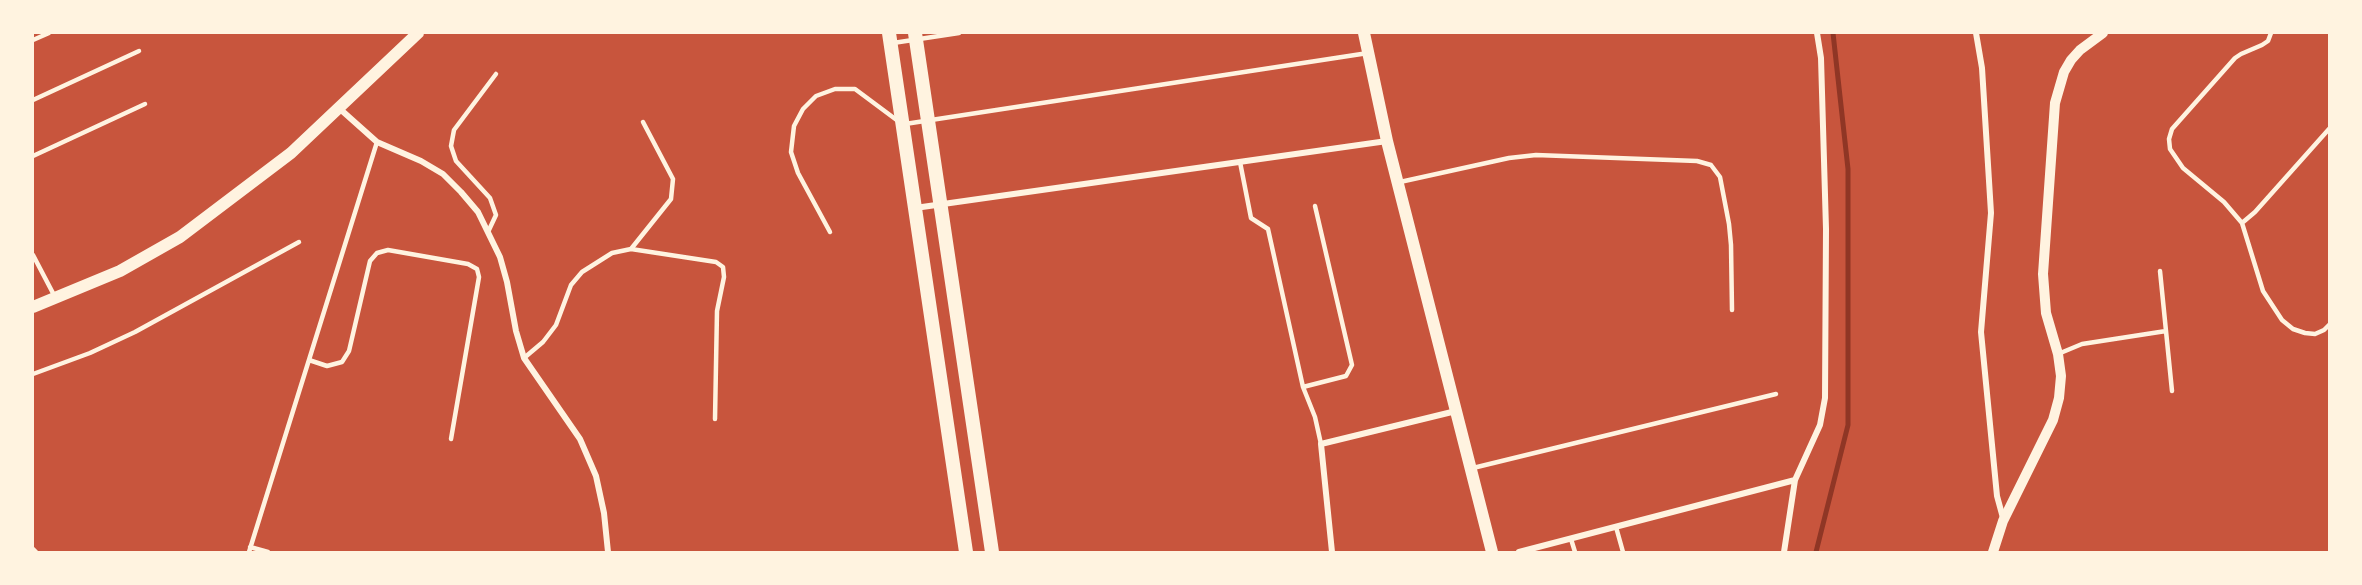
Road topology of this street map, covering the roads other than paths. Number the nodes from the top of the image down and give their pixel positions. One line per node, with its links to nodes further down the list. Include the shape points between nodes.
1 (48, 33): 11 (lane)
2 (418, 33): 17 (main road)
3 (959, 33): 9 (lane)
4 (1364, 33): 13 (main road)
5 (1817, 33): 54 (street, via 1826,229 1825,398 1820,425)
6 (1976, 33): 55 (street, via 1982,68 1991,213 1981,332 1997,496)
7 (2103, 33): 42 (street, via 2071,60 2055,103 2043,274 2046,313)
8 (2271, 33): 30 (lane, via 2268,41 2229,64 2172,129 2169,139 2170,149 2183,168 2224,202)
9 (915, 36): 10 (lane); 18 (highway)
10 (890, 38): 20 (highway)
11 (33, 40)
12 (138, 51): 15 (lane)
13 (1368, 53): 18 (lane); 22 (main road)
14 (496, 74): 31 (lane, via 454,130 451,146 456,161 490,198 496,215)
15 (33, 100)
16 (145, 104): 24 (lane)
17 (340, 109): 23 (street); 37 (main road, via 291,153 180,237 120,271)
18 (928, 121): 20 (lane); 27 (highway)
19 (643, 122): 34 (lane, via 673,179 671,199)
20 (903, 125): 29 (highway); 32 (lane, via 855,89 826,92 803,109 795,126 791,152 798,174)
21 (2329, 129): 30 (lane)
22 (1387, 141): 25 (street); 26 (main road)
23 (377, 142): 31 (street, via 443,174 478,212); 44 (lane)
24 (33, 156)
25 (1240, 162): 27 (street); 46 (lane, via 1251,218 1268,229)
26 (1398, 183): 39 (lane, via 1536,154 1696,161 1710,165 1720,177 1729,224); 49 (main road)
27 (940, 204): 29 (street); 64 (highway)
28 (1315, 206): 46 (lane, via 1352,365 1346,376)
29 (915, 208): 63 (highway)
30 (2242, 223): 40 (lane, via 2263,291 2282,320 2305,333 2315,334)
31 (488, 232): 43 (street, via 500,257)
32 (830, 232)
33 (299, 242): 45 (lane, via 135,332)
34 (631, 249): 43 (lane, via 612,253 582,272 571,285 556,325); 50 (lane, via 716,262 723,267 717,311)
35 (33, 255): 37 (lane)
36 (2160, 272): 41 (lane)
37 (56, 299): 38 (main road)
38 (33, 307)
39 (1732, 310)
40 (2329, 325)
41 (2166, 331): 42 (lane, via 2082,344); 47 (lane)
42 (2058, 354): 55 (street, via 2061,376 2053,420)
43 (524, 358): 62 (street, via 561,408 584,448 596,476)
44 (309, 360): 51 (lane, via 327,366 342,362 349,351 370,261 377,253 388,250 468,264 477,269 479,277); 59 (lane)
45 (33, 374)
46 (1303, 387): 52 (lane)
47 (2172, 391)
48 (1776, 394): 53 (lane)
49 (1456, 411): 52 (street); 53 (main road)
50 (715, 419)
51 (451, 439)
52 (1321, 444): 65 (street)
53 (1471, 469): 66 (main road)
54 (1795, 480): 56 (street); 70 (street)
55 (2003, 521): 71 (street)
56 (1616, 527): 57 (street); 69 (lane)
57 (1571, 538): 67 (street); 68 (lane)
58 (33, 549): 60 (lane)
59 (249, 550): 61 (lane)
60 (36, 552)
61 (268, 552)
62 (608, 552)
63 (966, 552)
64 (992, 552)
65 (1332, 552)
66 (1492, 552)
67 (1519, 552)
68 (1575, 552)
69 (1623, 552)
70 (1784, 552)
71 (1993, 552)

